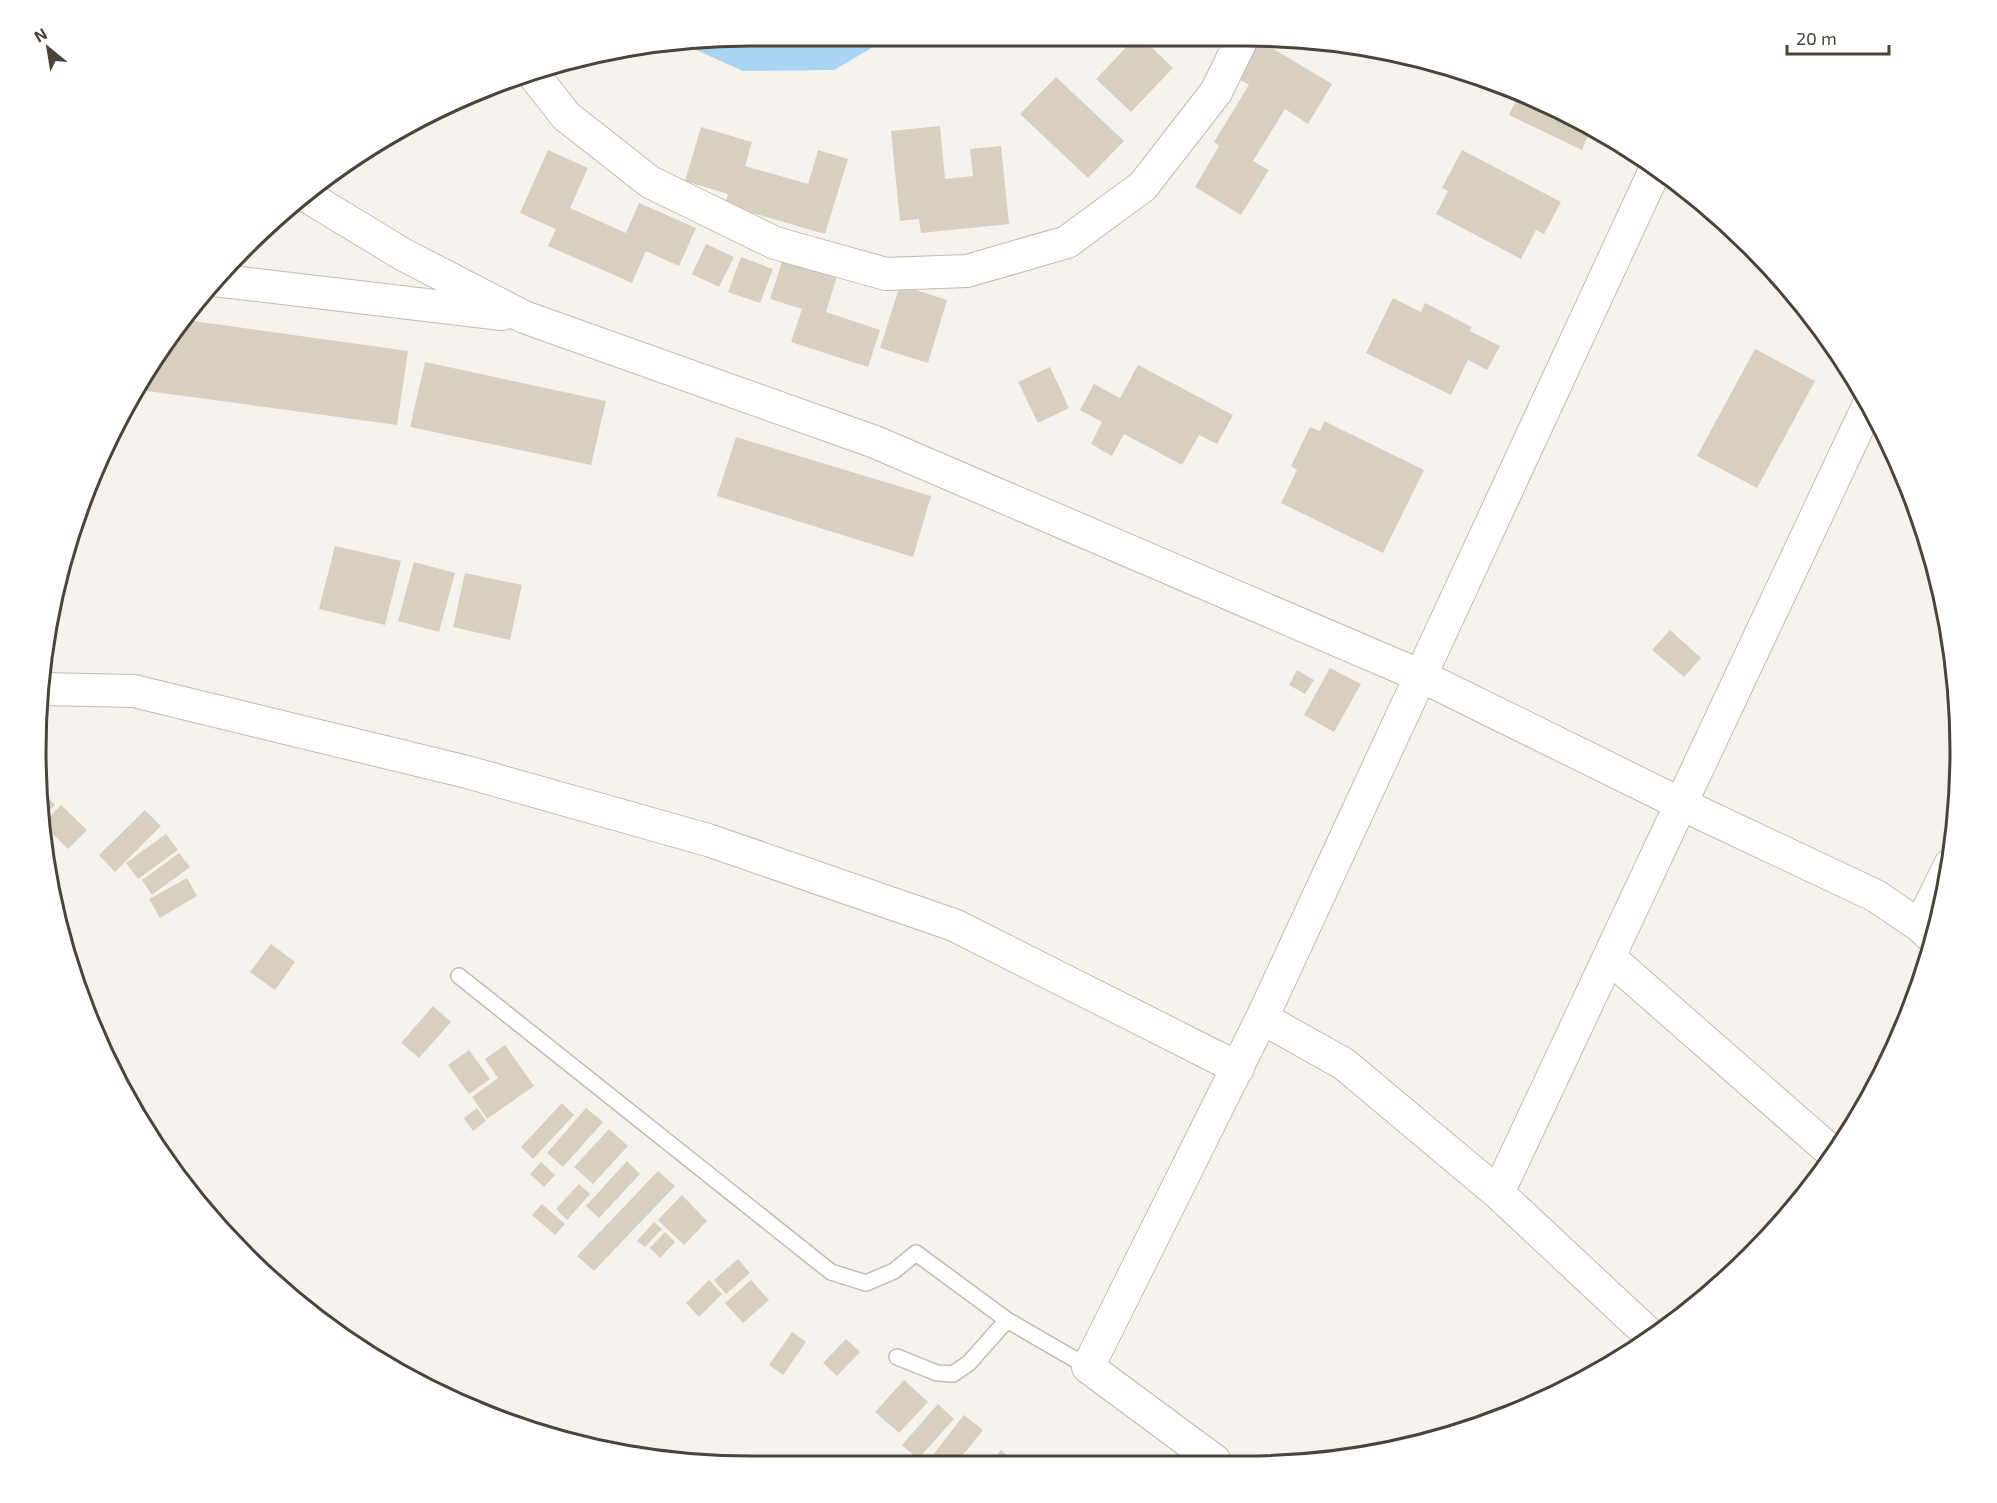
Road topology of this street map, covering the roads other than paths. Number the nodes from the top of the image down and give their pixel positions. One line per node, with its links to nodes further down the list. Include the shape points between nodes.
1 (1239, 46): 2 (street, via 1216,92 1143,186 1067,242 967,271 886,274 775,243 650,182 566,116)
2 (538, 80)
3 (1652, 176): 8 (street)
4 (313, 200): 6 (street, via 404,255)
5 (226, 281): 6 (street)
6 (524, 317): 8 (street, via 875,442)
7 (1864, 414): 10 (street)
8 (1421, 676): 10 (street); 14 (street)
9 (50, 688): 15 (street, via 134,690 467,772 708,840 954,925)
10 (1681, 804): 11 (street, via 1876,896); 12 (street)
11 (1926, 932)
12 (1609, 957): 16 (street); 17 (street)
13 (459, 976): 18 (lane, via 831,1272 866,1283 894,1271 916,1253)
14 (1262, 1018): 15 (street); 17 (street, via 1344,1064)
15 (1238, 1068): 21 (street)
16 (1828, 1149)
17 (1498, 1193): 19 (street)
18 (1007, 1320): 20 (lane, via 969,1363 953,1374 937,1373); 21 (lane)
19 (1646, 1332)
20 (897, 1357)
21 (1088, 1367): 22 (street)
22 (1208, 1456)

